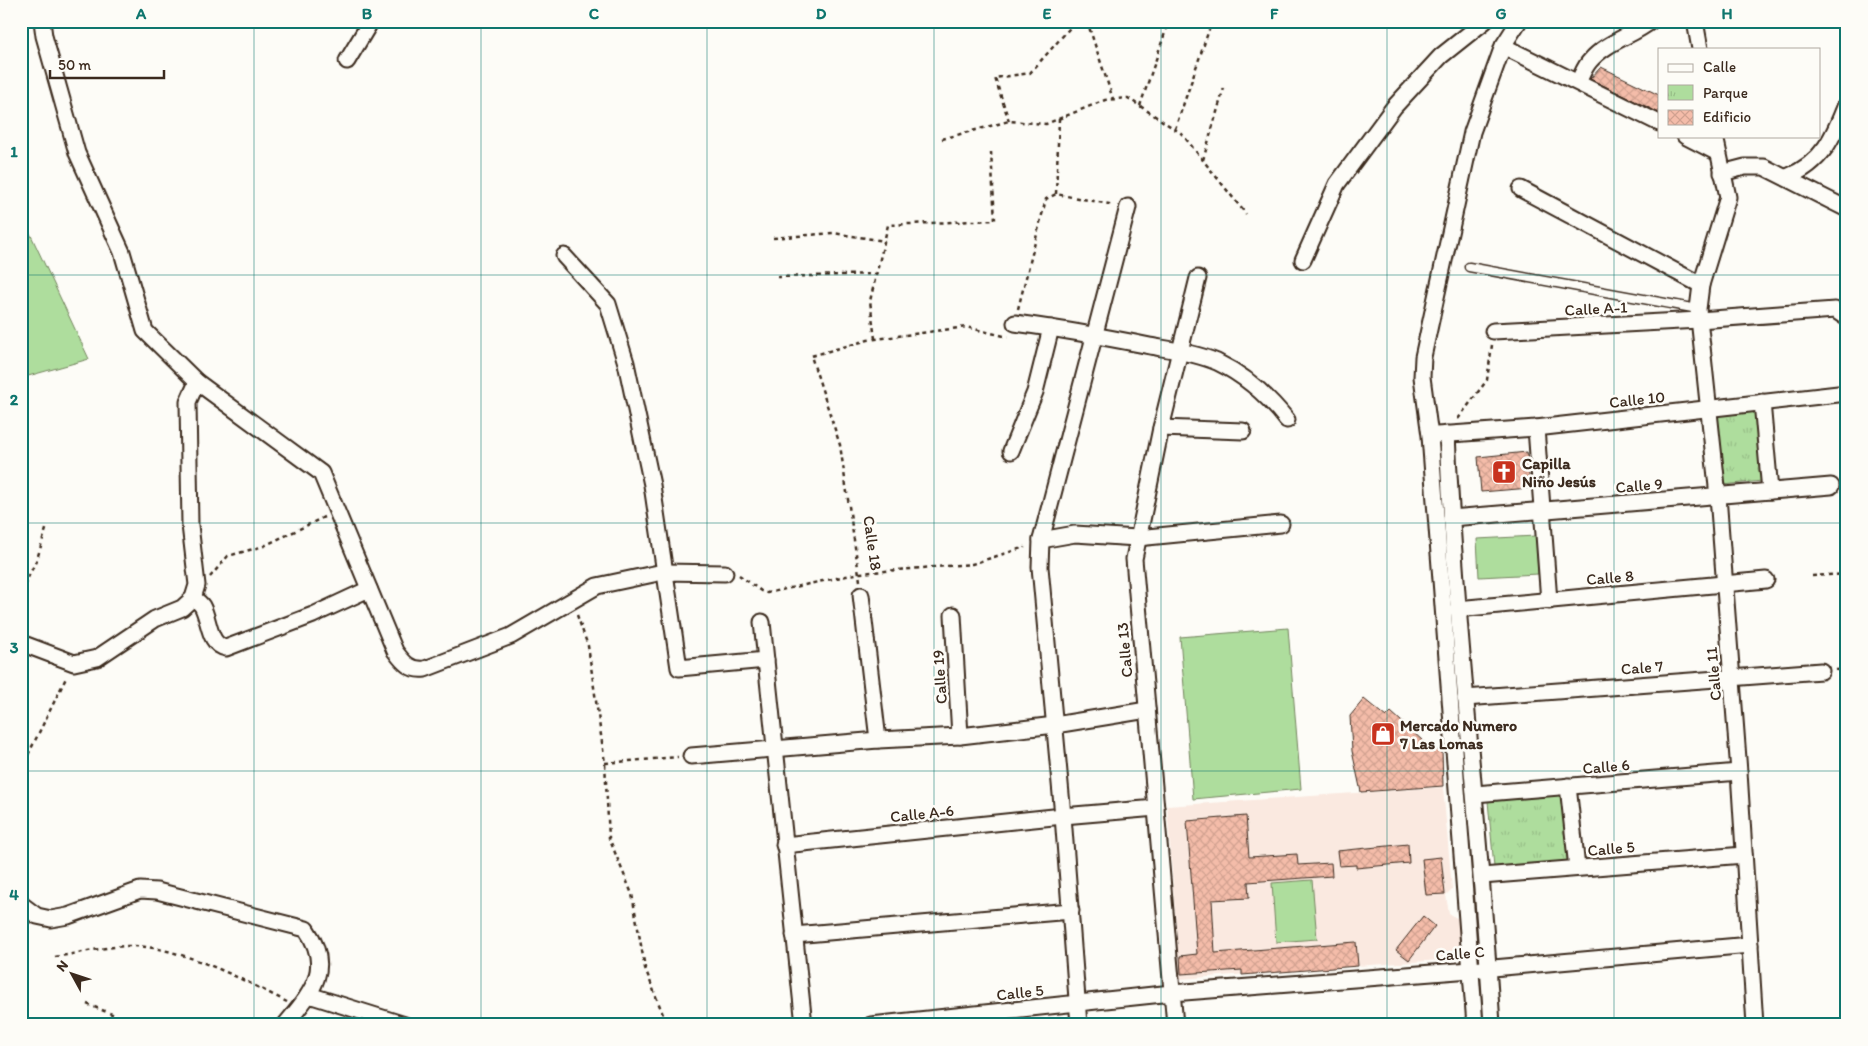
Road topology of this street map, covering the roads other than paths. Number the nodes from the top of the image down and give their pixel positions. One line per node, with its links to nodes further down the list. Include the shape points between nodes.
1 (42, 21): 33 (street, via 78,153 122,252 145,331)
2 (371, 21): 9 (street)
3 (1485, 21): 22 (street, via 1441,56 1394,107 1337,184)
4 (1519, 21): 7 (street)
5 (1651, 21): 10 (street, via 1589,61)
6 (1696, 21): 8 (street)
7 (1503, 46): 10 (street); 42 (street, via 1472,132 1423,358 1422,377)
8 (1700, 48)
9 (348, 61)
10 (1578, 82): 12 (street)
11 (1847, 102): 17 (street, via 1836,132 1816,160 1805,170)
12 (1658, 122)
13 (1689, 138): 15 (street)
14 (1715, 138): 15 (street, Calle 11)
15 (1718, 154): 16 (street, Calle 11)
16 (1722, 173): 17 (street, via 1745,167 1764,167); 25 (street, Calle 11, via 1728,197)
17 (1787, 177): 20 (street)
18 (1521, 188): 25 (street)
19 (1128, 207): 31 (street)
20 (1847, 209)
21 (564, 256): 52 (street, via 608,304 626,363 652,485)
22 (1303, 260)
23 (1469, 267): 26 (lane)
24 (1198, 278): 32 (street, Calle 13)
25 (1701, 285): 26 (street, Calle 11)
26 (1699, 315): 27 (street, Calle A-1, via 1834,310); 30 (street, Calle A-1); 36 (street, Calle 11)
27 (1847, 318)
28 (1015, 323): 29 (street)
29 (1051, 328): 31 (street); 43 (street, via 1034,392)
30 (1494, 331)
31 (1096, 335): 32 (street); 51 (street)
32 (1182, 352): 37 (street, via 1216,362 1237,374 1264,394); 38 (street, Calle 13)
33 (197, 382): 56 (street, via 321,473); 58 (street, via 188,402 190,525 197,586)
34 (1847, 393): 35 (street, Calle 10)
35 (1762, 402): 36 (street, Calle 10); 45 (street)
36 (1707, 409): 39 (street, Calle 10); 46 (street, Calle 11)
37 (1287, 420)
38 (1161, 428): 40 (street); 50 (street, Calle 13)
39 (1536, 428): 41 (street, Calle 10); 47 (street)
40 (1243, 431)
41 (1447, 434): 42 (street, Calle 10); 48 (street)
42 (1430, 436): 88 (street)
43 (1011, 451)
44 (1830, 486): 45 (street, Calle 9)
45 (1770, 491): 46 (street, Calle 9)
46 (1718, 496): 47 (street, Calle 9); 55 (street, Calle 11)
47 (1543, 510): 48 (street, Calle 9); 59 (street)
48 (1451, 518): 60 (street)
49 (1281, 524): 50 (street)
50 (1137, 538): 51 (street, via 1075,534); 68 (street, Calle 13, via 1134,559)
51 (1040, 540): 69 (street)
52 (663, 572): 53 (street); 56 (street, via 597,586 511,636 416,670 395,651); 64 (street, via 679,668)
53 (724, 573)
54 (1766, 580): 55 (street, Calle 8)
55 (1723, 584): 59 (street, Calle 8); 66 (street, Calle 11)
56 (369, 589): 58 (street, via 226,648 214,641 202,605)
57 (861, 595): 71 (street, Calle 18)
58 (193, 598): 63 (street, via 182,608 155,619 97,658 74,663)
59 (1549, 601): 60 (street, Calle 8)
60 (1457, 609): 67 (street)
61 (953, 616): 70 (street, Calle 19)
62 (762, 622): 64 (street)
63 (21, 643)
64 (766, 660): 72 (street)
65 (1821, 671): 66 (street, Cale 7)
66 (1731, 678): 67 (street, Cale 7); 74 (street, Calle 11)
67 (1465, 698): 76 (street)
68 (1147, 710): 69 (street); 77 (street, Calle 13)
69 (1055, 725): 70 (street); 78 (street)
70 (960, 736): 71 (street)
71 (878, 740): 72 (street)
72 (774, 749): 73 (street); 79 (street)
73 (691, 756)
74 (1739, 772): 75 (street, Calle 6); 80 (street, Calle 11)
75 (1568, 786): 76 (street, Calle 6); 81 (street)
76 (1475, 794): 82 (street)
77 (1156, 808): 78 (street, Calle A-6); 89 (street, Calle 13)
78 (1064, 816): 79 (street, Calle A-6); 84 (street)
79 (784, 845): 85 (street)
80 (1744, 855): 81 (street, Calle 5); 86 (street, Calle 11)
81 (1576, 868): 82 (street, Calle 5)
82 (1482, 876): 87 (street)
83 (21, 904): 90 (street, via 37,916 51,919 140,890 157,891 291,923 306,929 317,944 319,974)
84 (1071, 911): 85 (street); 91 (street)
85 (794, 935): 94 (street)
86 (1750, 945): 87 (street, Calle C); 100 (street, Calle 11)
87 (1489, 968): 88 (street, Calle C); 99 (street)
88 (1471, 970): 89 (street, Calle C); 98 (street)
89 (1172, 993): 91 (street, Calle 5); 97 (street, Calle 13)
90 (309, 995): 92 (street); 93 (street)
91 (1078, 1004): 95 (street, Calle 5); 96 (street)
92 (284, 1025)
93 (404, 1025)
94 (804, 1025)
95 (871, 1025)
96 (1079, 1025)
97 (1175, 1025)
98 (1475, 1025)
99 (1492, 1025)
100 (1755, 1025)

